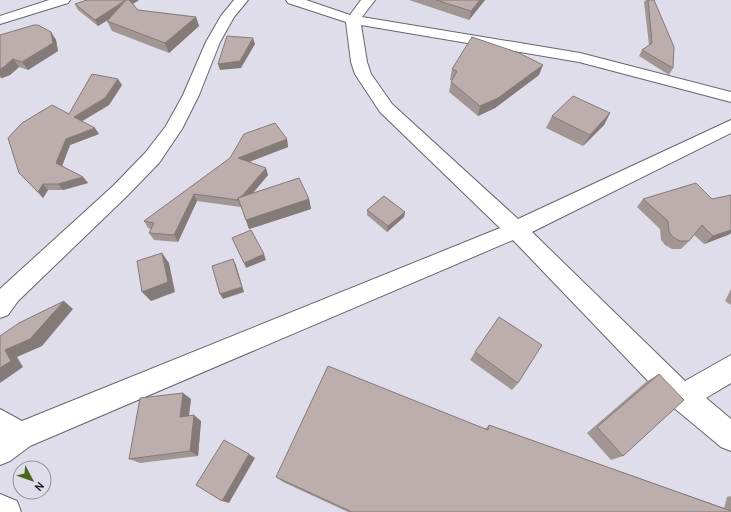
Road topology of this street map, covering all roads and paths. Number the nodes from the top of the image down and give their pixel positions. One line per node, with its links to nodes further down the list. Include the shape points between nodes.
1 (63, 0): 5 (street)
2 (241, 0): 10 (street, via 213,42 191,95 173,129 152,158 26,278)
3 (293, 0): 6 (street)
4 (368, 0): 6 (street)
5 (0, 20)
6 (353, 20): 7 (street, via 580,58); 9 (street, via 363,74 386,108)
7 (731, 97)
8 (731, 126): 9 (street)
9 (516, 230): 12 (street); 13 (street)
10 (0, 307)
11 (731, 368): 12 (street)
12 (683, 397): 14 (street)
13 (7, 437)
14 (731, 437)
15 (0, 509): 16 (street)
16 (6, 512)

